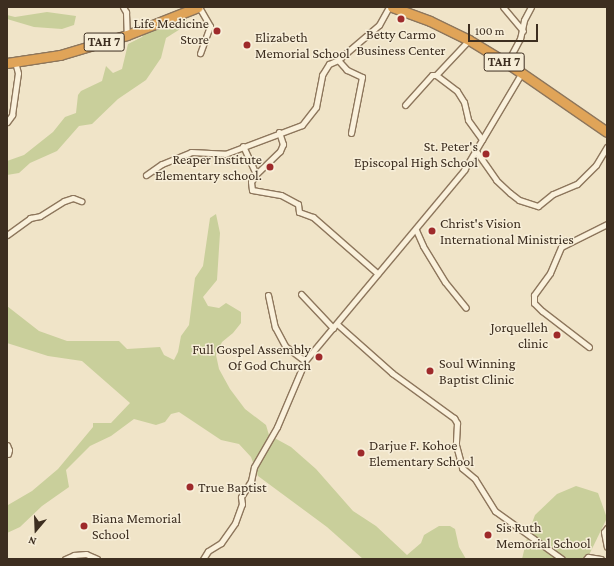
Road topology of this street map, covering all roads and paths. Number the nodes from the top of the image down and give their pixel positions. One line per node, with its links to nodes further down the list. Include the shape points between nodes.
1 (123, 7): 8 (street, via 126,12)
2 (198, 7): 8 (highway, TAH 7); 10 (street, via 210,26)
3 (389, 7): 11 (street, via 379,25)
4 (392, 7): 9 (highway, TAH 7, via 430,21)
5 (502, 7): 7 (street)
6 (531, 7): 7 (street, via 524,20)
7 (523, 31): 13 (street)
8 (127, 35): 12 (highway, TAH 7, via 60,55)
9 (469, 40): 13 (highway, TAH 7); 15 (street)
10 (200, 53)
11 (338, 60): 18 (street, via 329,64 322,75 318,99 310,116 302,125); 20 (street, via 347,70 362,77)
12 (11, 63): 17 (street, via 18,73 12,115)
13 (507, 63): 14 (highway, TAH 7)
14 (521, 74): 19 (highway, TAH 7); 21 (street)
15 (436, 75): 16 (street, via 432,75); 21 (street, via 457,91 464,102 468,120)
16 (405, 105)
17 (7, 122)
18 (279, 132): 22 (street); 25 (street, via 283,144 280,150)
19 (607, 132)
20 (351, 133)
21 (482, 139): 24 (street)
22 (243, 146): 25 (street); 26 (street, via 216,155 191,152 162,164)
23 (607, 147): 24 (street, via 596,165 577,184 553,194 538,206 519,200 510,193 496,180)
24 (476, 151): 29 (street)
25 (256, 174): 31 (street, via 251,182 252,190 276,194 298,204 299,212 313,217)
26 (146, 175)
27 (81, 201): 30 (street, via 73,198 64,201 40,216 30,218)
28 (607, 224): 36 (street, via 561,247 550,273 534,295 534,303 542,311)
29 (416, 230): 31 (street); 34 (street, via 445,282)
30 (7, 235)
31 (378, 274): 35 (street)
32 (301, 294): 35 (street)
33 (268, 295): 37 (street, via 275,327 285,346)
34 (466, 308)
35 (335, 326): 37 (street); 45 (street, via 392,373 454,418 457,423 456,445 462,468 474,479 495,511)
36 (589, 347)
37 (305, 361): 44 (street, via 277,427 241,496 242,504 235,523 221,543 208,551)
38 (7, 445): 39 (street)
39 (8, 454)
40 (607, 528): 41 (street, via 604,532)
41 (607, 547)
42 (65, 559): 43 (street, via 86,554)
43 (97, 559)
44 (203, 559)
45 (562, 559)
46 (586, 559): 47 (street)
47 (602, 559)

